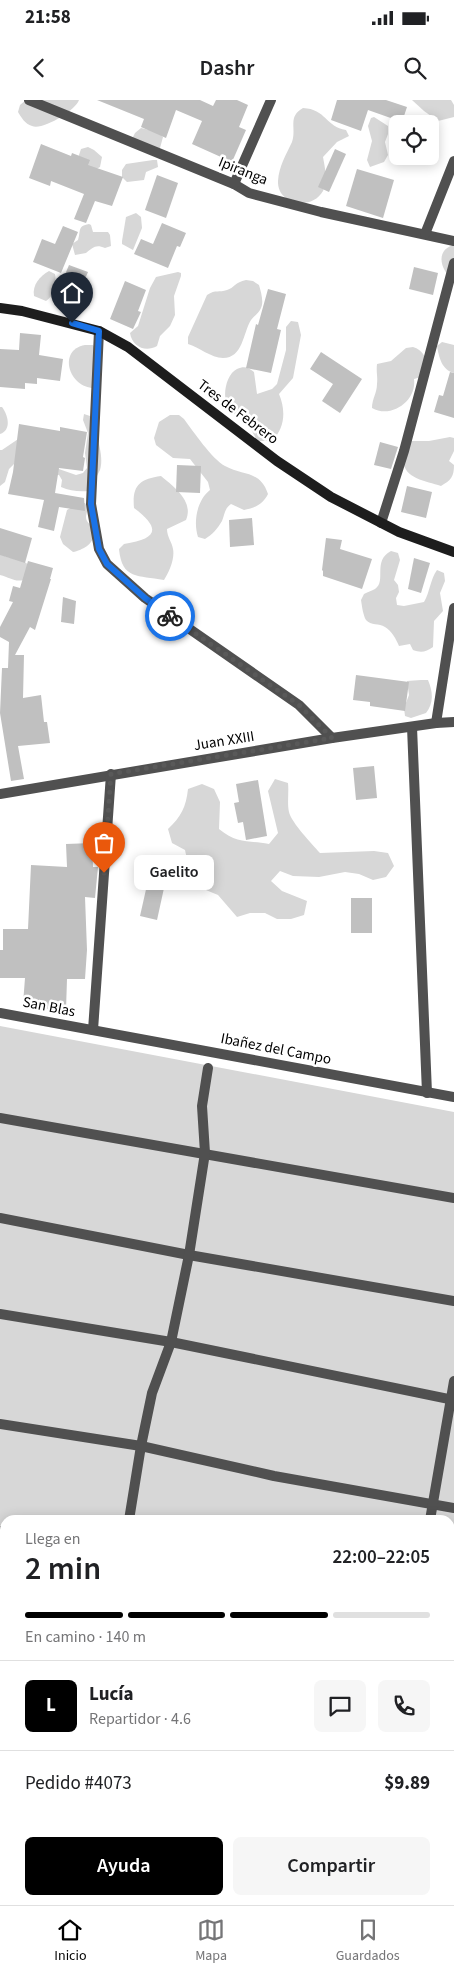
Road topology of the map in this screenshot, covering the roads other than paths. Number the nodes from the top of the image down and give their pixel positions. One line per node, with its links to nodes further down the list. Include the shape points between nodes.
1 (29, 100): 4 (street, Ipiranga)
2 (271, 100): 4 (street)
3 (454, 161): 5 (street)
4 (234, 184): 5 (street, Ipiranga, via 249,193 321,212)
5 (425, 234): 6 (street, Ipiranga)
6 (454, 241)
7 (454, 263): 10 (street, via 404,451)
8 (0, 308): 9 (street, Tres de Febrero)
9 (99, 331): 10 (street, Tres de Febrero, via 128,347 277,460 331,496); 16 (street, via 91,504 99,549 107,564 145,598 299,705)
10 (381, 523): 11 (street, Tres de Febrero)
11 (454, 552)
12 (454, 608): 14 (street)
13 (454, 722): 14 (street, Juan XXIII)
14 (436, 723): 15 (street, Juan XXIII)
15 (412, 727): 16 (street, Juan XXIII); 22 (street)
16 (332, 738): 17 (street, Juan XXIII)
17 (111, 774): 18 (street, Juan XXIII); 20 (street)
18 (0, 794)
19 (0, 1012): 20 (street, San Blas)
20 (93, 1030): 22 (street, Ibañez del Campo)
21 (208, 1068): 25 (street, via 202,1106)
22 (427, 1093): 23 (street, Ibañez del Campo)
23 (454, 1097)
24 (0, 1118): 25 (street)
25 (205, 1154): 26 (street); 28 (street)
26 (454, 1198)
27 (0, 1218): 28 (street)
28 (189, 1255): 29 (street); 31 (street)
29 (454, 1302)
30 (0, 1314): 31 (street)
31 (171, 1342): 33 (street); 35 (street, via 152,1393)
32 (454, 1381): 33 (street)
33 (452, 1400): 36 (street)
34 (0, 1424): 35 (street)
35 (141, 1446): 36 (street, via 274,1476); 38 (street)
36 (432, 1504): 37 (street); 39 (street)
37 (454, 1508)
38 (130, 1515)
39 (431, 1515)

